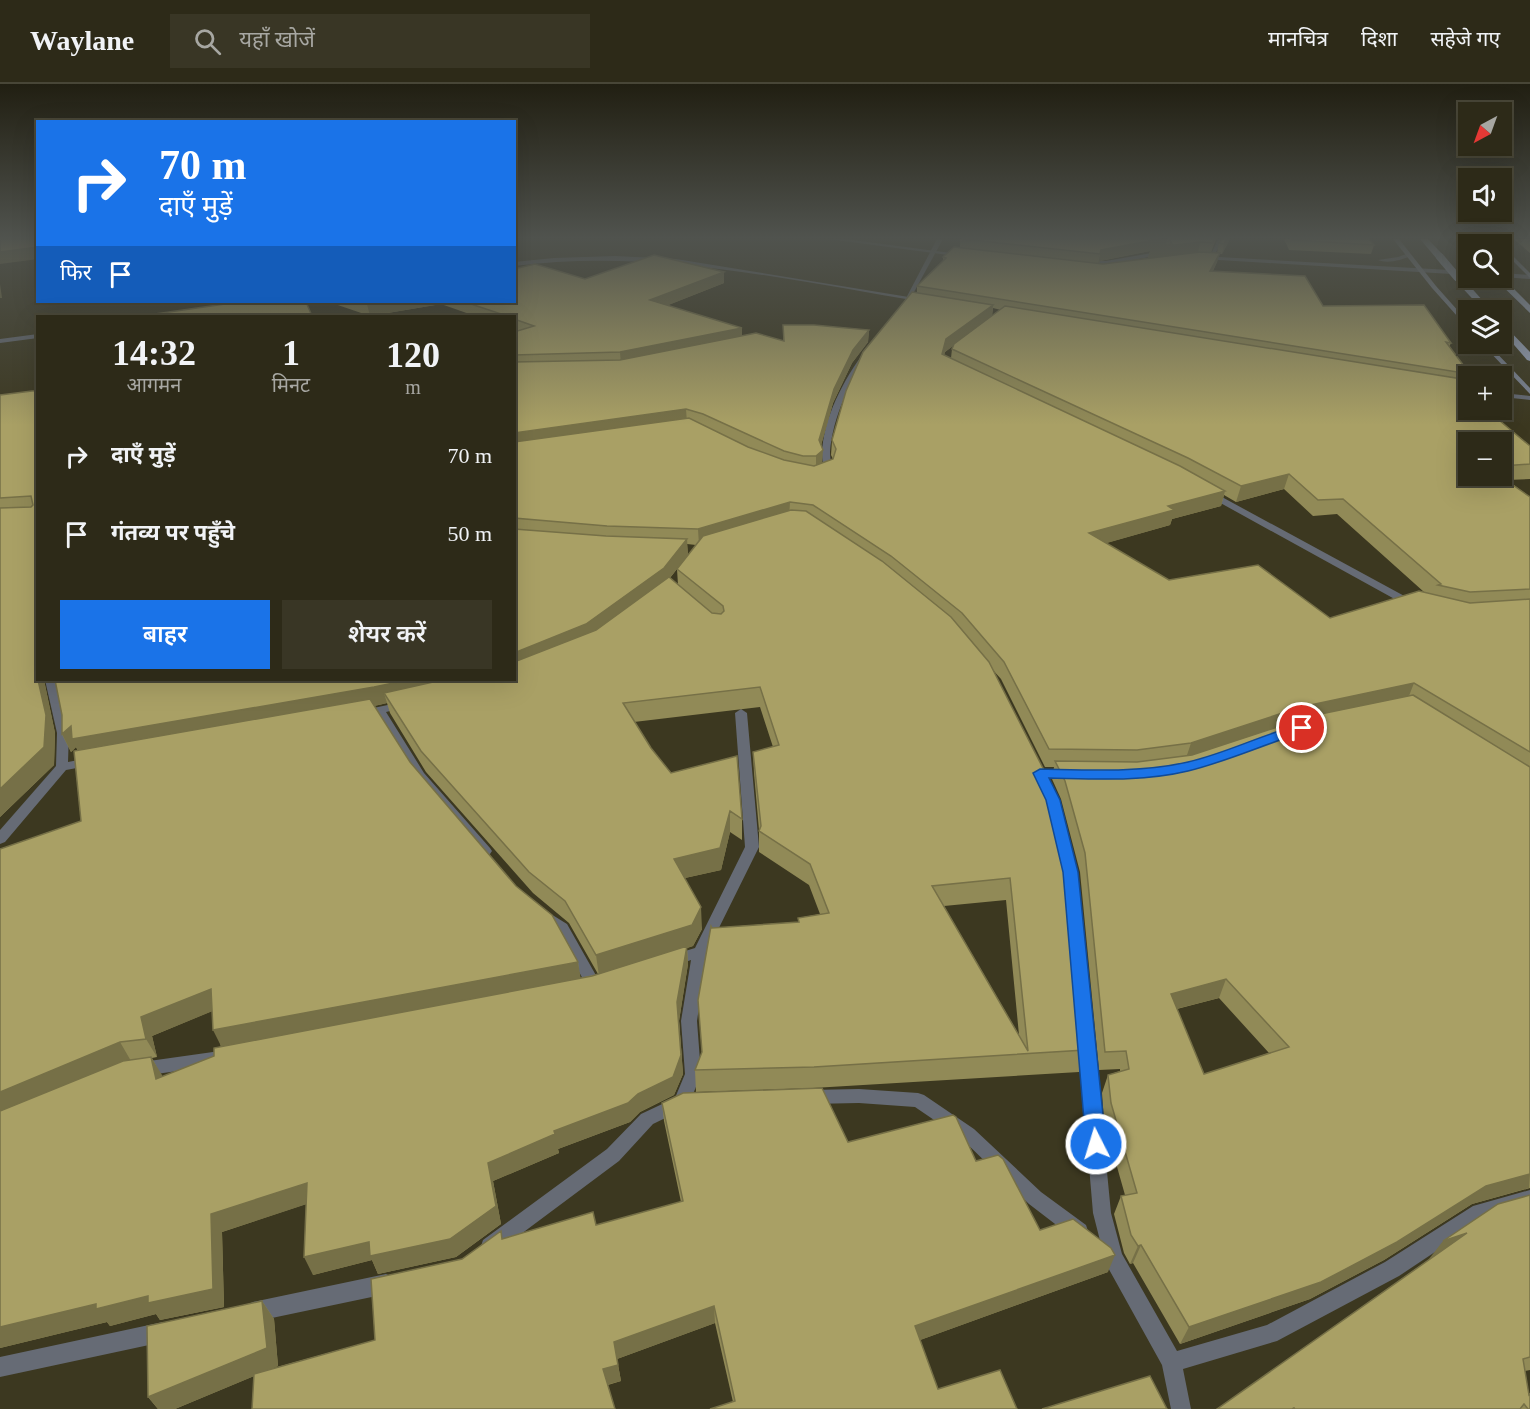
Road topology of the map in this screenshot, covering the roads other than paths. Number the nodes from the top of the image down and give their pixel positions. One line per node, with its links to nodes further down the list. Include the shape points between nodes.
1 (907, 301): 4 (street)
2 (1447, 301): 3 (main road)
3 (1458, 313)
4 (897, 314)
5 (36, 336): 7 (street)
6 (1512, 337): 10 (highway)
7 (0, 341)
8 (870, 348): 14 (street, via 857,364 839,404 825,455 827,471)
9 (1494, 354): 11 (main road)
10 (1530, 358)
11 (1530, 392)
12 (1512, 396): 13 (street)
13 (1530, 398)
14 (814, 476)
15 (1200, 488): 16 (street, via 1404,600)
16 (1427, 606)
17 (51, 681): 23 (street, via 63,733)
18 (411, 703): 19 (street)
19 (379, 710): 21 (street); 28 (street, via 420,776)
20 (741, 713): 30 (street, via 752,847)
21 (347, 716)
22 (106, 760): 23 (street)
23 (62, 767): 27 (street)
24 (1085, 774): 25 (street, via 1037,768)
25 (1048, 791)
26 (1060, 831): 40 (street, via 1071,872 1102,1213)
27 (0, 838)
28 (497, 865)
29 (533, 905): 32 (street, via 562,928 599,984)
30 (700, 952): 31 (street); 37 (street, via 689,1021 693,1074)
31 (657, 966)
32 (573, 990)
33 (232, 1055): 34 (street)
34 (132, 1070)
35 (797, 1097): 40 (street, via 918,1100 968,1134 1035,1198)
36 (705, 1101): 37 (street)
37 (682, 1102): 39 (street, via 647,1119 613,1155)
38 (1530, 1199): 44 (street, via 1479,1212 1392,1269 1270,1334)
39 (480, 1253)
40 (1113, 1257): 44 (street)
41 (403, 1280): 42 (street)
42 (231, 1317)
43 (184, 1327): 45 (street)
44 (1172, 1362): 46 (street)
45 (0, 1367)
46 (1181, 1409)

